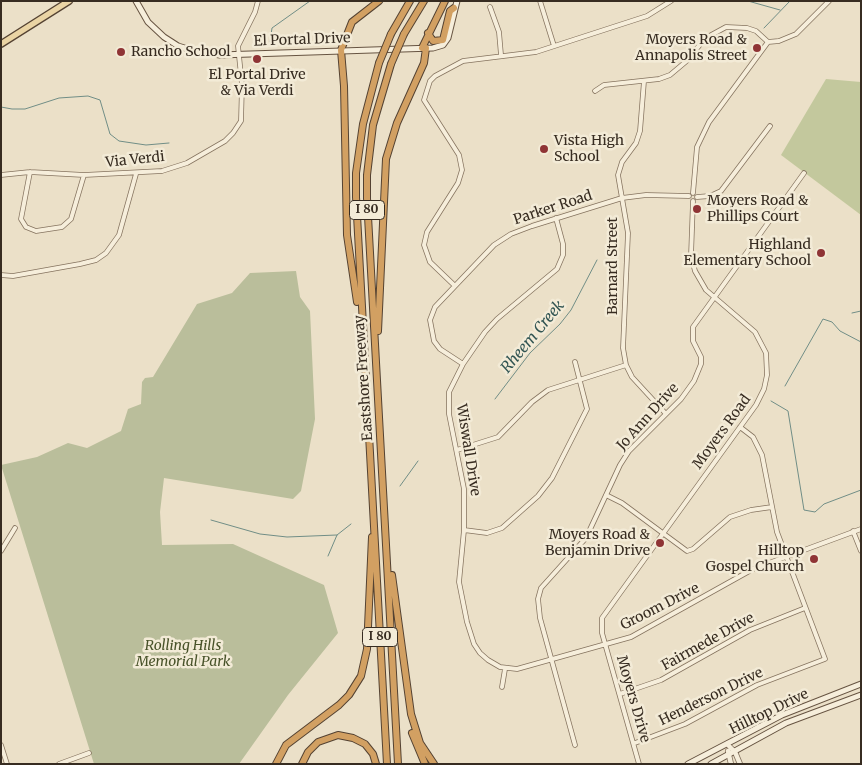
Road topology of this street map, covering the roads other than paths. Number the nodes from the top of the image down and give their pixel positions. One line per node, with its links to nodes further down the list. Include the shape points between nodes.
1 (69, 1): 15 (main road)
2 (136, 1): 20 (main road, El Portal Drive, via 153,28 178,46 207,54)
3 (258, 1): 20 (street, via 238,46)
4 (379, 1): 19 (highway, via 352,22)
5 (410, 1): 39 (highway, Eastshore Freeway / I 80, bridge, via 379,63 362,124 356,173)
6 (424, 1): 40 (highway, Eastshore Freeway / I 80, bridge, via 391,64 374,126 367,174)
7 (445, 1): 14 (highway)
8 (457, 1): 13 (main road, El Portal Drive)
9 (540, 1): 17 (street)
10 (671, 1): 17 (street, via 647,16)
11 (829, 1): 16 (street, via 796,34)
12 (490, 7): 21 (street, via 499,32)
13 (454, 8): 14 (highway, via 450,11 443,40 433,41); 18 (main road, El Portal Drive, via 448,38 443,44)
14 (428, 34): 18 (highway)
15 (1, 44)
16 (768, 44): 22 (street, via 756,31 747,28 719,29 704,39 680,69 659,79); 30 (street, via 701,135 694,159)
17 (554, 46): 21 (street, via 527,54)
18 (424, 48): 19 (main road, El Portal Drive); 40 (highway, via 424,63 397,123 386,159)
19 (341, 50): 20 (main road, El Portal Drive); 39 (highway, via 347,235)
20 (238, 53): 27 (street, Via Verdi, via 242,85 240,121 233,133 186,163 162,171)
21 (501, 55): 37 (street, via 463,61 435,76 424,96 462,162 458,183 428,232 424,245 430,262)
22 (644, 81): 23 (street, via 604,85); 33 (street, Barnard Street, via 640,131 619,168)
23 (595, 92)
24 (770, 126): 32 (street, via 721,191)
25 (30, 172): 28 (street, Via Verdi); 29 (street, Via Verdi); 29 (street, via 21,219 26,228 36,231 62,227 71,219)
26 (804, 173): 38 (street, Jo Ann Drive)
27 (136, 174): 29 (street, Via Verdi); 36 (street, via 119,235 106,253 96,260 80,264 14,276)
28 (1, 175)
29 (84, 175)
30 (693, 193): 31 (street); 32 (street)
31 (689, 196): 33 (street, Parker Road); 34 (street)
32 (697, 197): 34 (street)
33 (622, 198): 35 (street, Parker Road); 43 (street, Barnard Street, via 628,233 623,348)
34 (693, 201): 38 (street, Moyers Road, via 692,264 701,284)
35 (556, 218): 37 (street, Parker Road, via 511,234 494,245); 42 (street, Wiswall Drive, via 563,244 557,269 497,319)
36 (1, 275)
37 (454, 285): 42 (street, Parker Road, via 435,307 430,320 431,331 440,349)
38 (714, 298): 45 (street, Jo Ann Drive, via 693,327 693,341 700,357 699,373); 46 (street, Moyers Road, via 748,324 766,353 764,389)
39 (364, 336): 50 (highway, Eastshore Freeway / I 80)
40 (376, 359): 56 (highway, Eastshore Freeway / I 80)
41 (575, 362): 44 (street)
42 (463, 364): 47 (street, Wiswall Drive, via 449,392 448,404)
43 (626, 365): 44 (street); 45 (street, Barnard Street, via 640,388)
44 (580, 378): 47 (street, via 540,395 498,437); 53 (street, via 587,401 585,416 544,488 502,528 487,532)
45 (666, 414): 48 (street, Jo Ann Drive, via 629,451)
46 (740, 427): 49 (street, via 753,437 762,455); 55 (street, Moyers Road)
47 (457, 450): 53 (street, Wiswall Drive, via 464,489)
48 (606, 495): 55 (street); 62 (street, Jo Ann Drive, via 586,538 542,588 538,609)
49 (772, 507): 55 (street, via 730,517 687,551); 59 (street)
50 (374, 511): 78 (highway, via 367,642 358,682 344,700 292,740 282,750); 83 (highway, Eastshore Freeway / I 80)
51 (15, 528): 57 (street)
52 (861, 529): 54 (street, Groom Drive)
53 (464, 530): 63 (street, Wiswall Drive, via 459,582 467,622 480,653)
54 (853, 531): 58 (street); 59 (street, Groom Drive)
55 (663, 532): 61 (street, Moyers Road, via 602,618)
56 (387, 550): 68 (highway); 84 (highway, Eastshore Freeway / I 80)
57 (1, 551)
58 (861, 551)
59 (786, 557): 60 (street); 61 (street, Groom Drive, via 753,569 640,633)
60 (805, 608): 66 (street, Fairmede Drive, via 750,630 661,680); 69 (street, Henderson Drive, via 825,659 757,685 686,724)
61 (606, 644): 62 (street); 66 (street, Moyers Drive)
62 (552, 660): 63 (street, via 517,669); 71 (street, Jo Ann Drive)
63 (505, 668): 65 (street)
64 (861, 684): 70 (main road, Hilltop Drive, via 782,715)
65 (502, 687)
66 (620, 694): 69 (street, Moyers Drive)
67 (861, 695): 73 (main road, Hilltop Drive, via 786,724)
68 (410, 704): 85 (highway, via 414,738); 86 (highway, via 417,736)
69 (635, 743): 77 (street, Moyers Drive)
70 (727, 744): 73 (street); 75 (street); 87 (main road, Hilltop Drive)
71 (576, 745)
72 (1, 746): 79 (street)
73 (735, 752): 75 (main road, Hilltop Drive); 90 (street)
74 (89, 753): 76 (street)
75 (729, 755): 88 (main road, Hilltop Drive); 89 (street)
76 (68, 762): 80 (street)
77 (641, 762)
78 (277, 763)
79 (7, 764)
80 (59, 764)
81 (302, 764): 82 (highway, via 318,742 338,735 365,744)
82 (376, 764)
83 (387, 764)
84 (400, 764)
85 (425, 764)
86 (434, 764)
87 (688, 764)
88 (711, 764)
89 (731, 764)
90 (740, 764)

